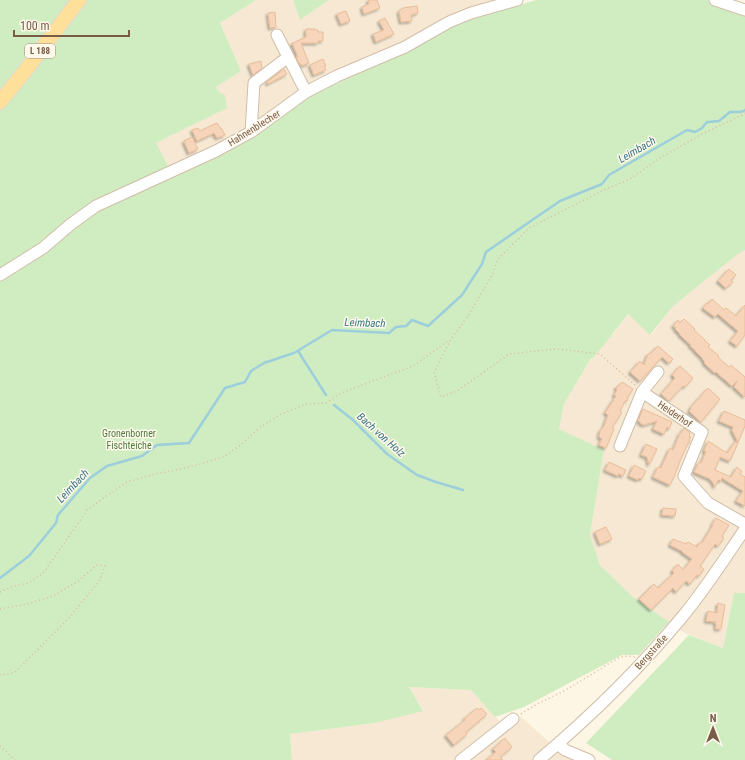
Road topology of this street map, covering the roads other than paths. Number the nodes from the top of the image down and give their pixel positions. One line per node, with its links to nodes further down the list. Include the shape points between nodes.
1 (79, 0): 8 (main road, L 188)
2 (517, 0): 7 (street, Hahnenblecher, via 449,22 405,47)
3 (715, 0): 4 (street)
4 (745, 10)
5 (278, 35): 6 (street)
6 (288, 57): 7 (street); 9 (street, via 254,83)
7 (306, 92): 9 (street, Hahnenblecher)
8 (0, 102)
9 (251, 132): 10 (street, Hahnenblecher, via 216,151 96,206 43,248)
10 (0, 275)
11 (658, 372): 12 (street)
12 (642, 392): 13 (street); 14 (street, Heiderhof, via 702,432 684,476 708,503)
13 (620, 446)
14 (745, 524)
15 (745, 529): 17 (street, Bergstraße, via 684,615 647,658 590,716)
16 (513, 719): 18 (street)
17 (558, 744): 19 (street, Bergstraße); 20 (street, via 565,750)
18 (461, 760)
19 (539, 760)
20 (589, 760)

